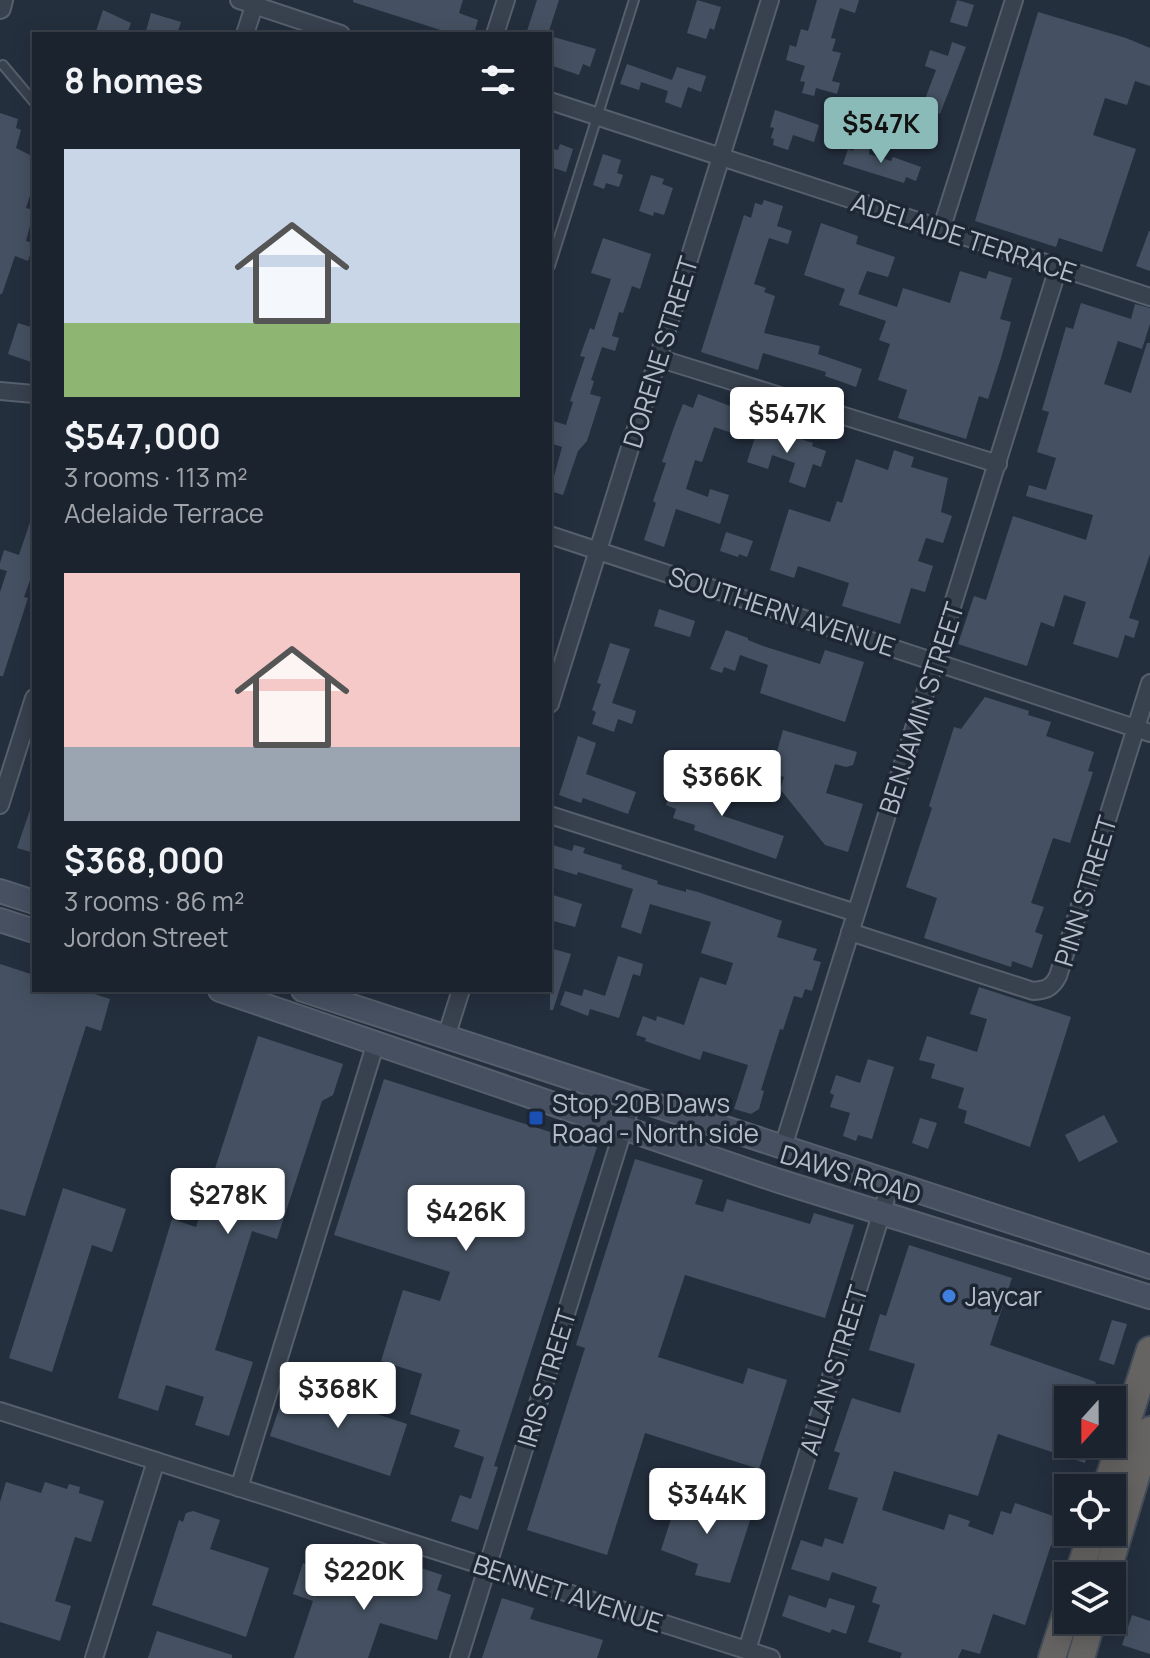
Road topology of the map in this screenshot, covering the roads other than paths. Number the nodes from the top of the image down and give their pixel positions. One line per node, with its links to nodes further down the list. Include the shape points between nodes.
1 (2, 0): 7 (street)
2 (506, 0): 10 (street)
3 (634, 0): 14 (lane)
4 (770, 0): 15 (street, DORENE STREET)
5 (1014, 0): 16 (street)
6 (250, 2): 8 (street); 9 (street)
7 (0, 8)
8 (245, 32)
9 (335, 32)
10 (496, 32)
11 (3, 65): 12 (lane)
12 (32, 100)
13 (552, 102): 14 (street, ADELAIDE TERRACE)
14 (598, 116): 15 (street, ADELAIDE TERRACE); 17 (lane)
15 (721, 157): 16 (street, ADELAIDE TERRACE); 20 (street, DORENE STREET)
16 (941, 230): 18 (street, ADELAIDE TERRACE)
17 (552, 260)
18 (1058, 268): 19 (street, ADELAIDE TERRACE); 23 (street, BENJAMIN STREET)
19 (1150, 297)
20 (658, 358): 23 (street); 25 (street, DORENE STREET)
21 (0, 391): 22 (street)
22 (32, 394)
23 (998, 464): 26 (street, BENJAMIN STREET)
24 (552, 536): 25 (street, SOUTHERN AVENUE)
25 (598, 550): 26 (street, SOUTHERN AVENUE); 28 (street, DORENE STREET)
26 (936, 662): 30 (street, SOUTHERN AVENUE); 35 (street, BENJAMIN STREET)
27 (1150, 683): 30 (street, PINN STREET)
28 (552, 698)
29 (32, 704): 31 (street)
30 (1143, 731): 38 (street, PINN STREET, via 1053,986 1033,991)
31 (0, 805)
32 (552, 816): 35 (street)
33 (0, 891): 34 (main road)
34 (32, 901)
35 (856, 913): 38 (street, BENJAMIN STREET)
36 (0, 920): 37 (main road)
37 (32, 930)
38 (850, 932): 46 (street, BENJAMIN STREET)
39 (226, 992): 43 (main road, DAWS ROAD)
40 (309, 992): 42 (main road, DAWS ROAD)
41 (460, 992): 42 (street)
42 (446, 1037): 44 (main road, DAWS ROAD)
43 (376, 1042): 45 (main road, DAWS ROAD); 58 (street)
44 (633, 1098): 45 (street, IRIS STREET); 46 (main road, DAWS ROAD)
45 (624, 1129): 48 (main road, DAWS ROAD); 60 (street, IRIS STREET)
46 (783, 1147): 47 (main road, DAWS ROAD)
47 (891, 1182): 48 (street, ALLAN STREET); 49 (main road, DAWS ROAD)
48 (882, 1212): 52 (main road, DAWS ROAD); 63 (street, ALLAN STREET)
49 (1121, 1257): 50 (main road); 51 (main road, DAWS ROAD)
50 (1150, 1259)
51 (1150, 1267)
52 (1150, 1297)
53 (1150, 1350): 57 (highway)
54 (0, 1411): 56 (street, BENNET AVENUE)
55 (1150, 1430): 59 (highway)
56 (156, 1461): 58 (street, BENNET AVENUE); 64 (street)
57 (1110, 1474)
58 (239, 1488): 60 (street, BENNET AVENUE)
59 (1110, 1562)
60 (488, 1567): 63 (street, BENNET AVENUE); 65 (street, IRIS STREET)
61 (1060, 1634): 67 (highway)
62 (1088, 1634): 68 (highway)
63 (747, 1650): 66 (street, BENNET AVENUE)
64 (94, 1658)
65 (459, 1658)
66 (771, 1658)
67 (1052, 1658)
68 (1081, 1658)

